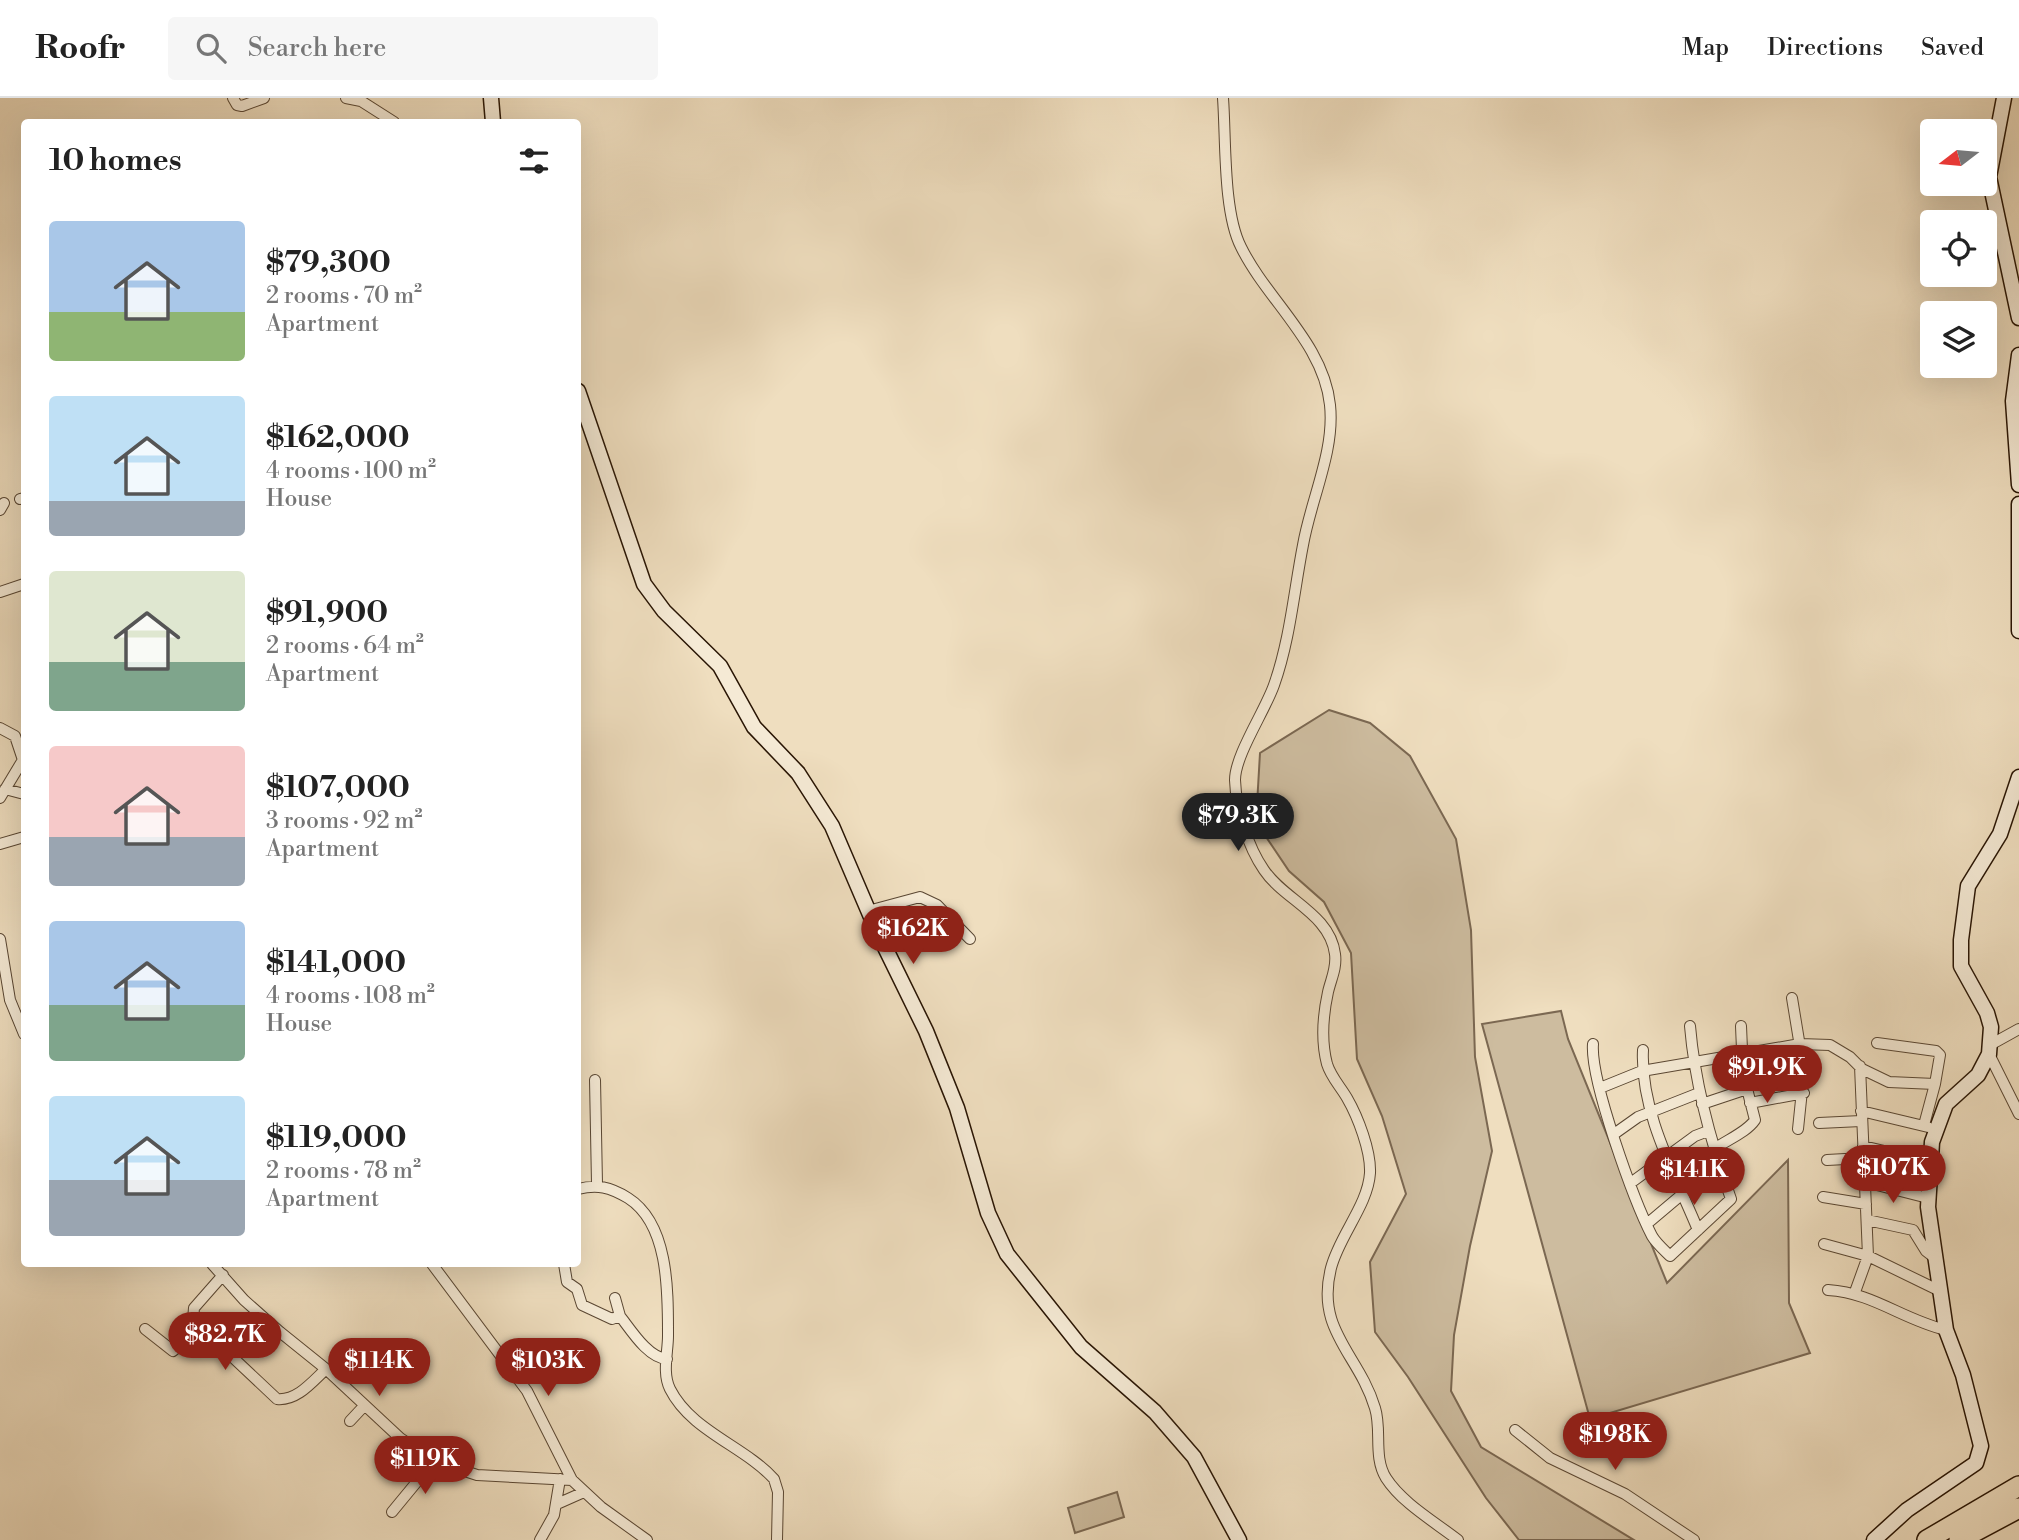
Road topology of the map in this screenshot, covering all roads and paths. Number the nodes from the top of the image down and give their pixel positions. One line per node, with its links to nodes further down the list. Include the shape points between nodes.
1 (233, 98): 2 (street, via 242,106)
2 (264, 98)
3 (346, 98): 7 (street, via 361,101)
4 (491, 98): 8 (street)
5 (1223, 98): 107 (street, via 1228,191 1240,245 1261,284 1307,343 1325,383 1331,419 1285,649 1235,775 1238,803 1265,872 1308,909 1335,951 1325,1012 1325,1055 1354,1112 1370,1171 1367,1189 1330,1269 1326,1304 1332,1325 1373,1402 1387,1479)
6 (2004, 98): 9 (street, via 1990,192)
7 (389, 119)
8 (493, 119)
9 (2019, 318)
10 (2019, 355): 12 (street, via 2013,401)
11 (581, 400): 26 (street, via 644,584 664,611 720,666 754,727 810,789 832,826)
12 (2018, 452): 13 (street)
13 (2019, 485)
14 (2019, 504): 17 (street)
15 (21, 585): 16 (street)
16 (0, 592)
17 (2019, 631)
18 (0, 728): 19 (street, via 15,736)
19 (21, 751)
20 (21, 764): 22 (street)
21 (2019, 777): 38 (street, via 2000,834 1968,886 1961,940 1961,966 1987,1013)
22 (3, 793): 23 (street)
23 (21, 794)
24 (21, 838): 25 (street)
25 (0, 845)
26 (868, 911): 28 (street, via 920,897 937,905); 106 (street, via 957,1108 988,1213 1007,1254 1080,1347 1147,1404 1194,1457)
27 (0, 939): 31 (street, via 10,1000)
28 (970, 939)
29 (1792, 998): 36 (street)
30 (1741, 1026): 39 (street)
31 (21, 1027)
32 (1690, 1027): 40 (street)
33 (2019, 1029): 38 (street)
34 (1877, 1043): 44 (street, via 1936,1051 1940,1055)
35 (1593, 1044): 45 (street)
36 (1800, 1044): 39 (street); 41 (street, via 1830,1045); 47 (street)
37 (1643, 1050): 42 (street)
38 (1990, 1050): 51 (street); 54 (street, via 1978,1075 1946,1104)
39 (1741, 1052): 40 (street); 46 (street)
40 (1693, 1062): 42 (street); 48 (street)
41 (1860, 1066): 44 (street, via 1889,1082); 52 (street)
42 (1642, 1071): 45 (street); 50 (street)
43 (594, 1080): 66 (street)
44 (1935, 1084): 54 (street)
45 (1600, 1088): 57 (street)
46 (1747, 1089): 48 (street); 49 (street)
47 (1804, 1093): 49 (street); 55 (street)
48 (1701, 1099): 50 (street); 56 (street)
49 (1751, 1103): 58 (street, via 1755,1120 1749,1129)
50 (1651, 1112): 57 (street); 60 (street)
51 (2019, 1114)
52 (1861, 1116): 53 (street); 54 (street); 59 (street)
53 (1819, 1123)
54 (1929, 1128): 63 (street)
55 (1798, 1129)
56 (1708, 1131): 58 (street); 60 (street)
57 (1614, 1134): 64 (street)
58 (1713, 1150): 62 (street)
59 (1863, 1152): 61 (street); 63 (street, via 1914,1157); 65 (street)
60 (1668, 1157): 64 (street); 68 (street)
61 (1827, 1160)
62 (1718, 1164): 68 (street); 74 (street, via 1731,1199)
63 (1930, 1164): 70 (street)
64 (1632, 1182): 73 (street)
65 (1865, 1182): 70 (street); 71 (street)
66 (597, 1184): 67 (street); 90 (street, via 635,1203 655,1230 663,1271)
67 (581, 1188)
68 (1684, 1195): 73 (street); 74 (street)
69 (1823, 1196): 71 (street)
70 (1928, 1198): 77 (street)
71 (1866, 1204): 72 (street)
72 (1867, 1220): 76 (street); 77 (street, via 1913,1230)
73 (1648, 1223): 74 (street, via 1653,1237 1670,1256)
74 (1698, 1230)
75 (1824, 1244): 76 (street)
76 (1868, 1256): 83 (street); 84 (street)
77 (1935, 1258): 83 (street)
78 (215, 1267): 81 (street)
79 (434, 1267): 97 (street, via 527,1391)
80 (564, 1267): 86 (street, via 567,1282 577,1289 582,1305 612,1319)
81 (223, 1275): 87 (street, via 194,1308 191,1314); 91 (street, via 244,1300)
82 (1828, 1290): 84 (street)
83 (1938, 1290): 89 (street)
84 (1855, 1292): 89 (street)
85 (615, 1298): 86 (street)
86 (620, 1316): 90 (street, via 648,1349 659,1359)
87 (197, 1325): 88 (street, via 195,1333 173,1351); 91 (street, via 277,1399 298,1393)
88 (145, 1329)
89 (1946, 1330): 109 (street, via 1963,1375 1980,1456 1958,1478 1907,1510)
90 (667, 1359): 105 (street, via 669,1388 687,1411 774,1479)
91 (326, 1369): 92 (street)
92 (364, 1406): 93 (street); 95 (street)
93 (350, 1421)
94 (1516, 1430): 108 (street, via 1550,1458 1625,1494)
95 (434, 1461): 96 (street, via 477,1475); 102 (street)
96 (559, 1479): 97 (street); 100 (street)
97 (572, 1480): 99 (street)
98 (2019, 1486): 110 (highway)
99 (584, 1493): 100 (street); 104 (street)
100 (557, 1504): 103 (street)
101 (2019, 1508): 111 (highway)
102 (392, 1512)
103 (540, 1540)
104 (647, 1540)
105 (777, 1540)
106 (1239, 1540)
107 (1458, 1540)
108 (1694, 1540)
109 (1874, 1540)
110 (1927, 1540)
111 (1959, 1540)

